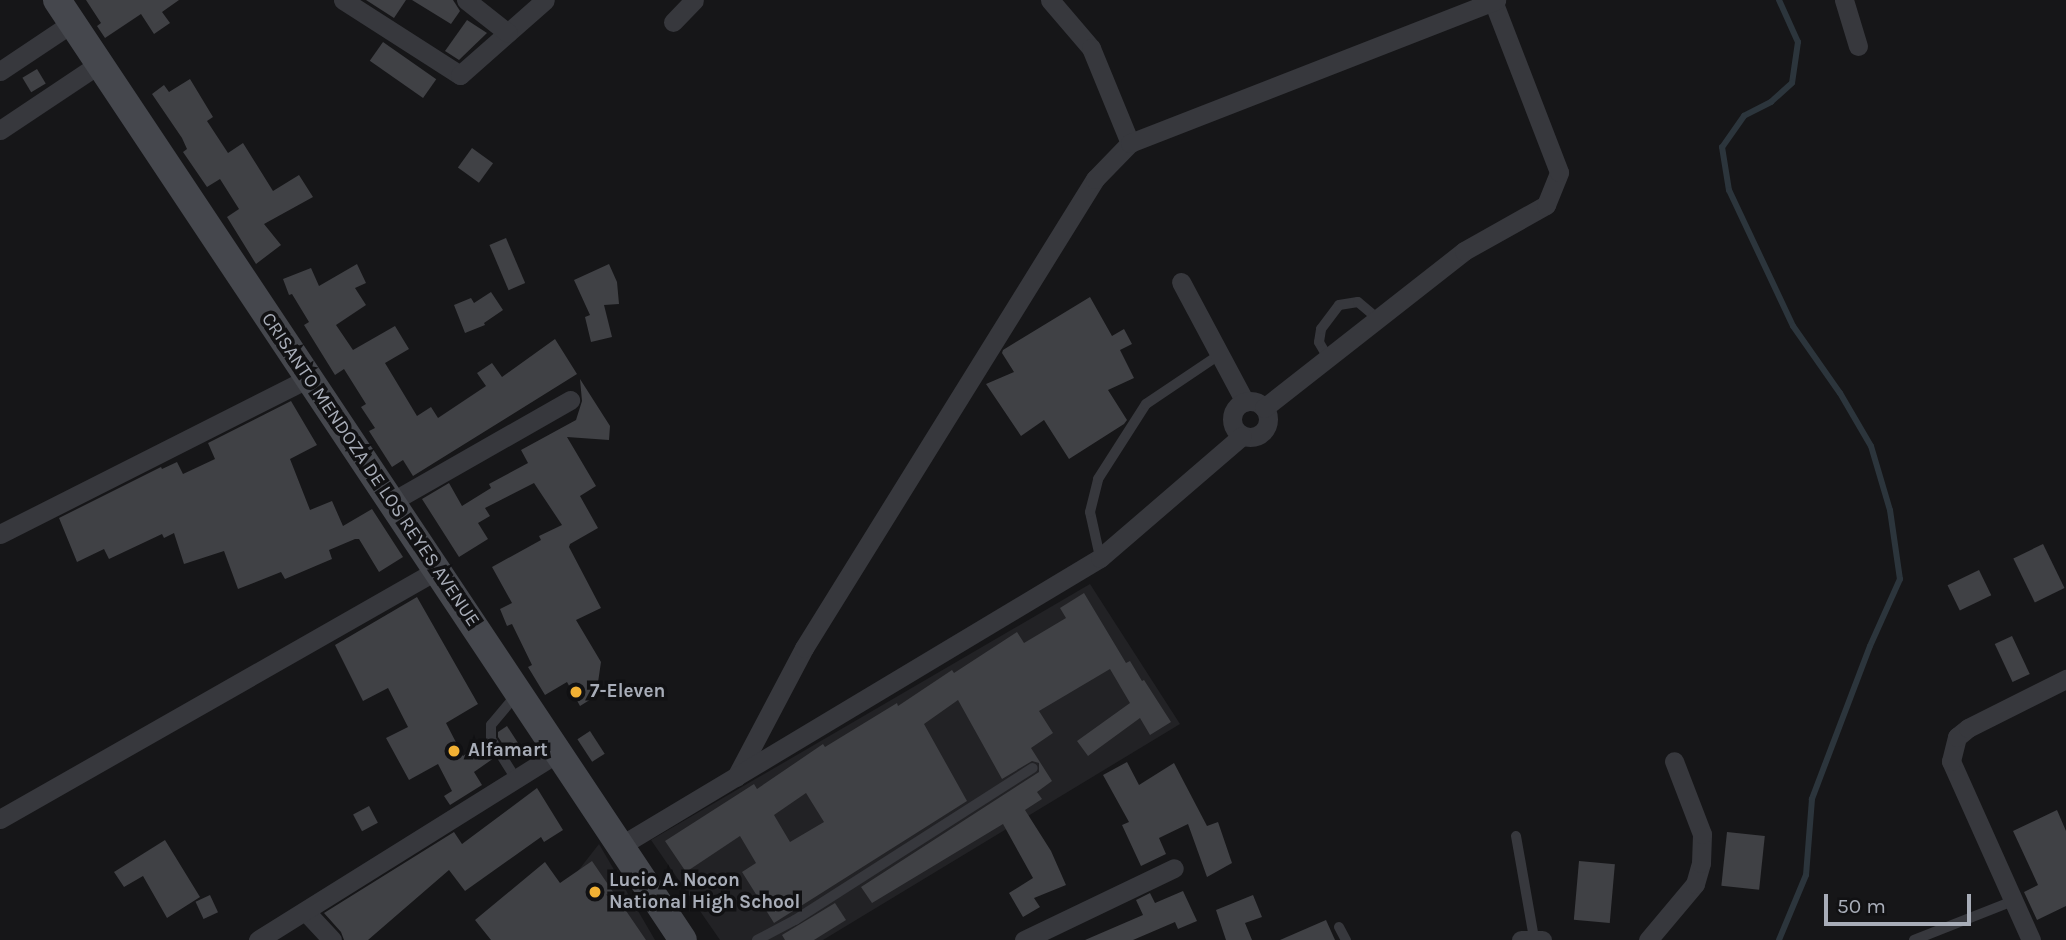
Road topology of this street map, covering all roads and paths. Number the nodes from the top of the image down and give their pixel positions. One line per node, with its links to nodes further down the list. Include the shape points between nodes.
1 (343, 0): 10 (street, via 460,75)
2 (466, 0): 10 (street)
3 (545, 0): 10 (street)
4 (694, 0): 9 (street)
5 (1050, 0): 15 (street, via 1091,48)
6 (1844, 0): 11 (street)
7 (1494, 1): 15 (street); 17 (street, via 1559,172 1546,205 1464,251)
8 (65, 11): 12 (main road, CRISANTO MENDOZA DE LOS REYES AVENUE); 13 (street)
9 (673, 22)
10 (508, 33)
11 (1858, 46)
12 (99, 64): 14 (street); 20 (main road, CRISANTO MENDOZA DE LOS REYES AVENUE)
13 (0, 71)
14 (0, 130)
15 (1130, 143): 34 (street, via 1095,179 804,648)
16 (1181, 282): 18 (street)
17 (1378, 319): 19 (street); 19 (lane, via 1358,302 1339,304 1321,330 1319,342)
18 (1219, 355): 22 (street); 27 (lane, via 1146,404 1098,479 1090,512)
19 (1327, 356): 23 (street)
20 (309, 378): 25 (main road, CRISANTO MENDOZA DE LOS REYES AVENUE); 26 (street)
21 (570, 400): 25 (street)
22 (1245, 402): 23 (street); 24 (street, via 1231,416)
23 (1264, 408): 24 (street, via 1268,415 1264,430)
24 (1242, 436): 27 (street)
25 (393, 501): 28 (main road, CRISANTO MENDOZA DE LOS REYES AVENUE)
26 (0, 534)
27 (1100, 558): 34 (street)
28 (438, 570): 30 (main road, CRISANTO MENDOZA DE LOS REYES AVENUE); 36 (street)
29 (2066, 680): 40 (street, via 1968,728 1952,749 1954,773)
30 (518, 693): 31 (main road, CRISANTO MENDOZA DE LOS REYES AVENUE); 35 (lane, via 491,725 491,739)
31 (557, 753): 35 (street); 38 (main road, CRISANTO MENDOZA DE LOS REYES AVENUE)
32 (1674, 761): 50 (street, via 1702,834 1701,863 1695,884)
33 (1033, 768): 47 (lane)
34 (736, 777): 38 (street)
35 (516, 779): 41 (street)
36 (0, 819)
37 (1516, 836): 43 (lane)
38 (620, 846): 46 (main road, CRISANTO MENDOZA DE LOS REYES AVENUE)
39 (1174, 868): 48 (street)
40 (2013, 901): 51 (lane); 52 (street)
41 (306, 912): 44 (street); 45 (street)
42 (1339, 927): 49 (lane)
43 (1532, 939)
44 (258, 940)
45 (332, 940)
46 (684, 940)
47 (757, 940)
48 (1024, 940)
49 (1346, 940)
50 (1648, 940)
51 (1914, 940)
52 (2031, 940)

